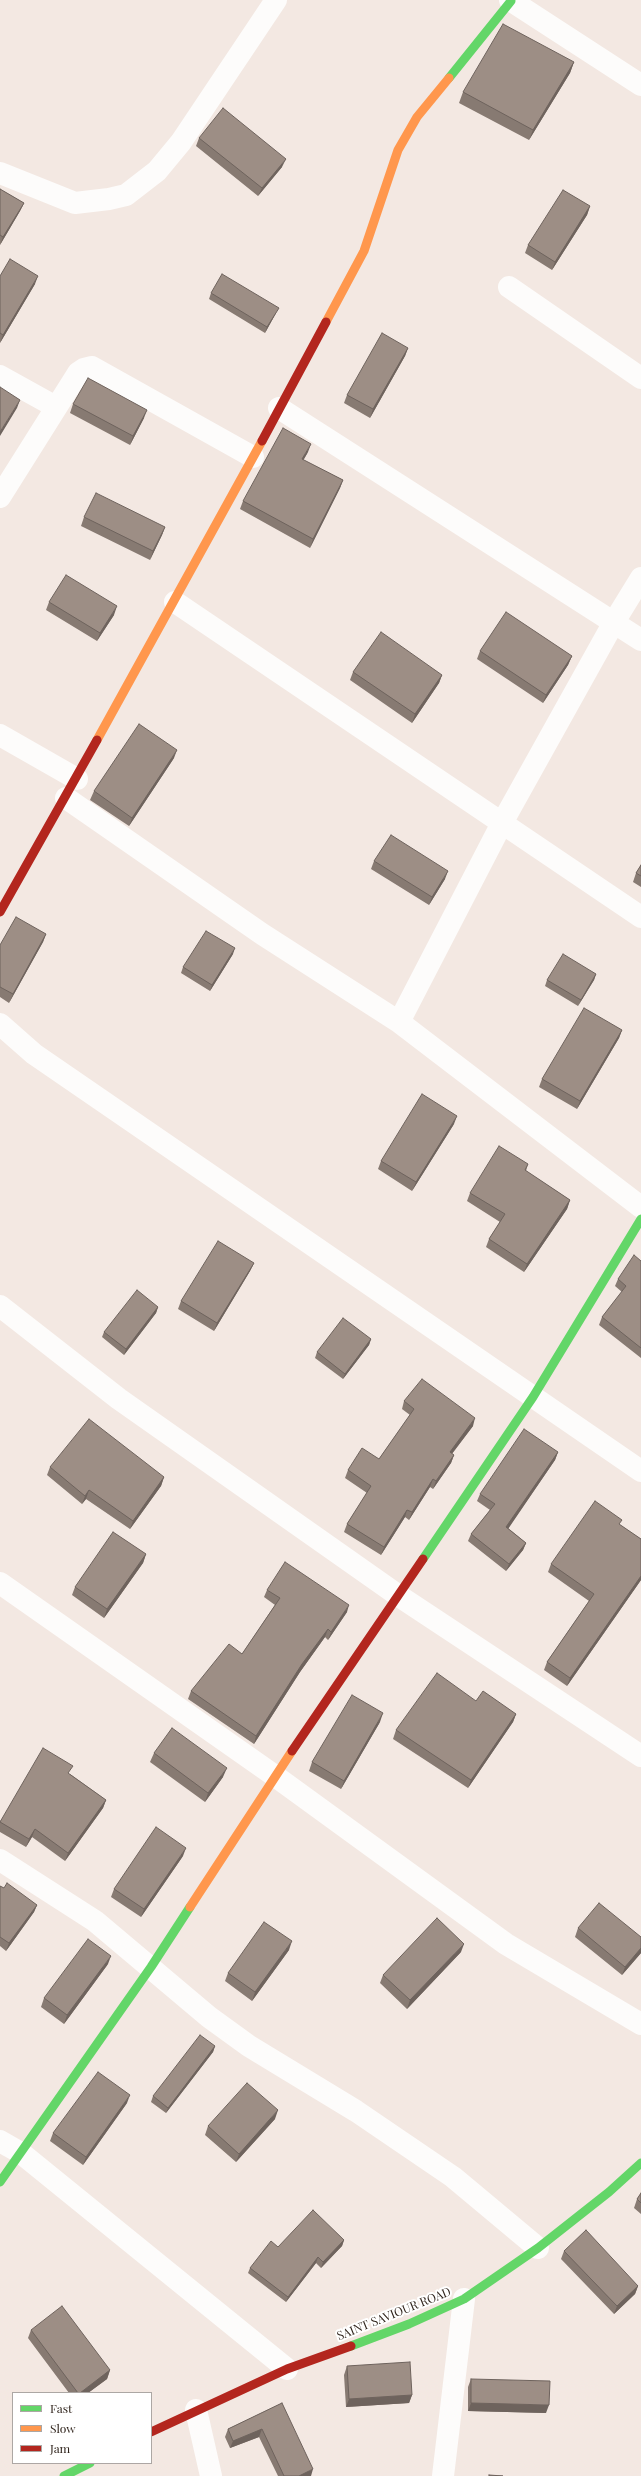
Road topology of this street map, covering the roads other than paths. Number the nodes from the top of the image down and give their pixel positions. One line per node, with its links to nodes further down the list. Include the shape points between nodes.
1 (276, 0): 4 (street, via 181,142 157,172 126,194 76,203)
2 (510, 0): 3 (street); 9 (street, via 417,117 398,150 364,252)
3 (641, 85)
4 (0, 173)
5 (509, 286): 7 (street)
6 (0, 376): 8 (street)
7 (641, 378)
8 (56, 407): 10 (street, via 78,373 92,367); 11 (street)
9 (279, 408): 10 (street); 14 (street)
10 (253, 457): 13 (street)
11 (0, 497)
12 (641, 578): 14 (street)
13 (175, 602): 17 (street); 19 (street)
14 (614, 622): 15 (street); 19 (street)
15 (641, 640)
16 (0, 735): 17 (street)
17 (77, 779): 18 (street)
18 (66, 798): 20 (street); 22 (street, via 262,934)
19 (502, 823): 21 (street); 22 (street)
20 (0, 912)
21 (641, 917)
22 (399, 1022): 24 (street)
23 (0, 1024): 27 (street, via 34,1054)
24 (641, 1207)
25 (641, 1219): 27 (street)
26 (0, 1306): 30 (street, via 119,1399)
27 (533, 1397): 28 (street); 30 (street)
28 (641, 1471)
29 (0, 1583): 32 (street)
30 (399, 1596): 31 (street); 32 (street)
31 (641, 1756)
32 (275, 1776): 34 (street); 35 (street, via 506,1944)
33 (0, 1860): 34 (street, via 95,1921)
34 (151, 1967): 37 (street); 40 (street, via 249,2046 356,2111 453,2176)
35 (641, 2024)
36 (0, 2141): 37 (street)
37 (21, 2153): 39 (street); 42 (street)
38 (641, 2163): 40 (street, SAINT SAVIOUR ROAD)
39 (0, 2182)
40 (538, 2248): 41 (street, SAINT SAVIOUR ROAD)
41 (464, 2299): 42 (street, SAINT SAVIOUR ROAD, via 409,2324); 48 (street)
42 (287, 2369): 43 (street, SAINT SAVIOUR ROAD)
43 (196, 2410): 44 (street, SAINT SAVIOUR ROAD); 47 (street)
44 (152, 2432)
45 (88, 2464): 46 (street)
46 (64, 2476)
47 (211, 2476)
48 (443, 2476)

